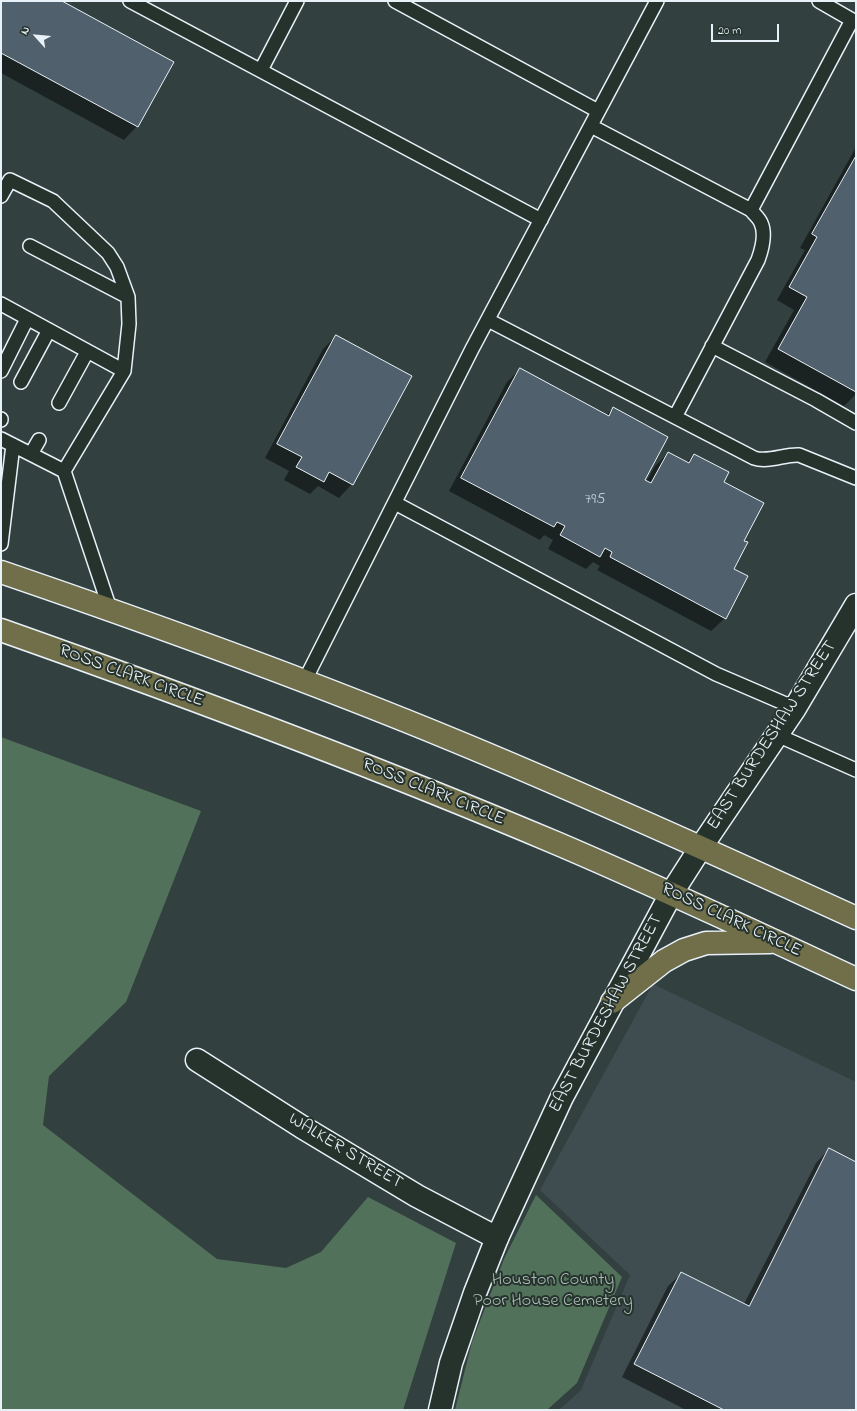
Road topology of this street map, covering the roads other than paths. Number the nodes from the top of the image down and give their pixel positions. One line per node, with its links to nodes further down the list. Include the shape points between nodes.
1 (130, 1): 7 (lane)
2 (297, 1): 7 (lane)
3 (395, 1): 8 (lane)
4 (657, 1): 8 (lane)
5 (819, 1): 6 (lane)
6 (854, 21): 11 (lane)
7 (261, 70): 12 (lane)
8 (598, 111): 9 (lane)
9 (590, 126): 11 (lane); 12 (lane)
10 (1, 196): 14 (lane, via 10,180 54,201 108,253 117,267)
11 (751, 210): 19 (lane, via 762,223 762,250)
12 (541, 220): 17 (lane)
13 (30, 246): 14 (lane)
14 (128, 297): 22 (lane, via 129,324)
15 (1, 304): 16 (lane)
16 (27, 319): 18 (lane); 21 (lane)
17 (488, 320): 25 (lane); 33 (lane)
18 (49, 330): 20 (lane); 23 (lane)
19 (712, 346): 25 (lane); 26 (lane, via 816,400)
20 (88, 352): 22 (lane); 24 (lane)
21 (1, 370)
22 (124, 371): 31 (lane)
23 (21, 382)
24 (59, 403)
25 (675, 417): 32 (lane, via 758,460 800,455)
26 (856, 424)
27 (1, 439): 29 (lane)
28 (39, 440): 30 (lane)
29 (14, 445): 30 (lane); 34 (lane)
30 (32, 454): 31 (lane)
31 (64, 471): 37 (lane)
32 (856, 478)
33 (395, 503): 39 (lane); 40 (lane, via 716,674)
34 (1, 544)
35 (1, 572): 37 (highway)
36 (856, 605): 40 (street, EAST BURDESHAW STREET)
37 (110, 609): 39 (highway)
38 (1, 630): 44 (highway, ROSS CLARK CIRCLE, via 335,753 537,835)
39 (304, 682): 43 (highway, via 452,740)
40 (795, 708): 41 (street, EAST BURDESHAW STREET)
41 (777, 735): 42 (lane); 43 (street, EAST BURDESHAW STREET)
42 (856, 770)
43 (701, 847): 44 (street, EAST BURDESHAW STREET); 45 (highway)
44 (671, 894): 46 (highway, ROSS CLARK CIRCLE); 48 (street, EAST BURDESHAW STREET)
45 (856, 918)
46 (776, 942): 47 (highway, ROSS CLARK CIRCLE); 48 (highway, via 706,943 684,950 664,961)
47 (856, 979)
48 (612, 1002): 50 (street, EAST BURDESHAW STREET, via 562,1097)
49 (197, 1060): 50 (street, WALKER STREET, via 417,1196)
50 (497, 1238): 51 (street, EAST BURDESHAW STREET, via 451,1363)
51 (440, 1410)

